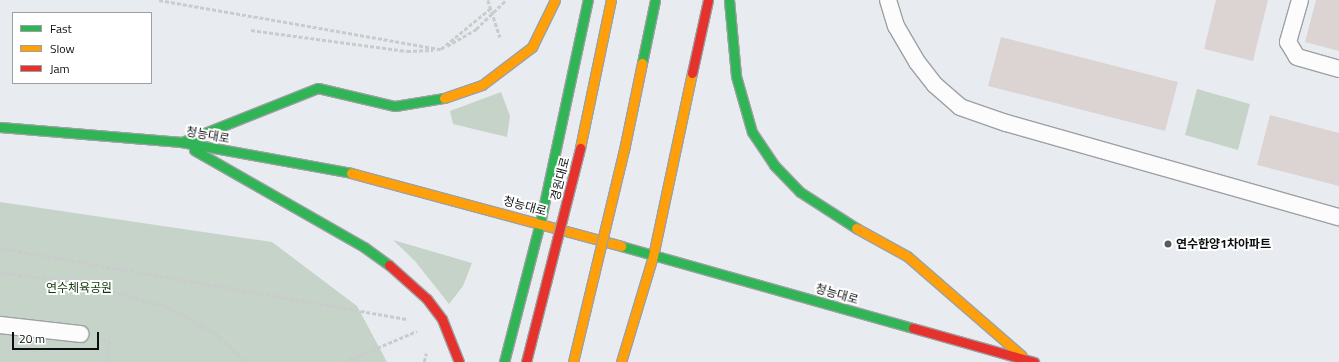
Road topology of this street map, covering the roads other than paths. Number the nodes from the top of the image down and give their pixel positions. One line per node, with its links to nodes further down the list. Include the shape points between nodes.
1 (556, 0): 11 (main road, via 532,47 482,85 439,100 395,106 318,88)
2 (588, 0): 13 (main road)
3 (611, 0): 20 (main road, 경원대로, bridge, via 581,145)
4 (655, 0): 21 (main road, bridge, via 624,150)
5 (708, 0): 14 (main road)
6 (729, 0): 17 (main road, via 736,76 742,104 752,132 774,165 800,192 832,214 907,256)
7 (888, 0): 12 (lane, via 896,26 917,62 936,85 960,107 1006,123)
8 (1300, 0): 9 (lane, via 1288,42 1297,57)
9 (1339, 69)
10 (0, 127): 11 (main road, 청능대로)
11 (181, 142): 13 (main road, 청능대로, via 334,169); 18 (main road, via 364,247 399,272 427,299 442,319)
12 (1339, 217)
13 (540, 223): 14 (main road, 청능대로); 19 (main road)
14 (654, 256): 17 (main road, 청능대로); 22 (main road)
15 (0, 325): 16 (lane)
16 (80, 334)
17 (1030, 361): 23 (main road)
18 (459, 362)
19 (504, 362)
20 (526, 362)
21 (573, 362)
22 (621, 362)
23 (999, 362)

